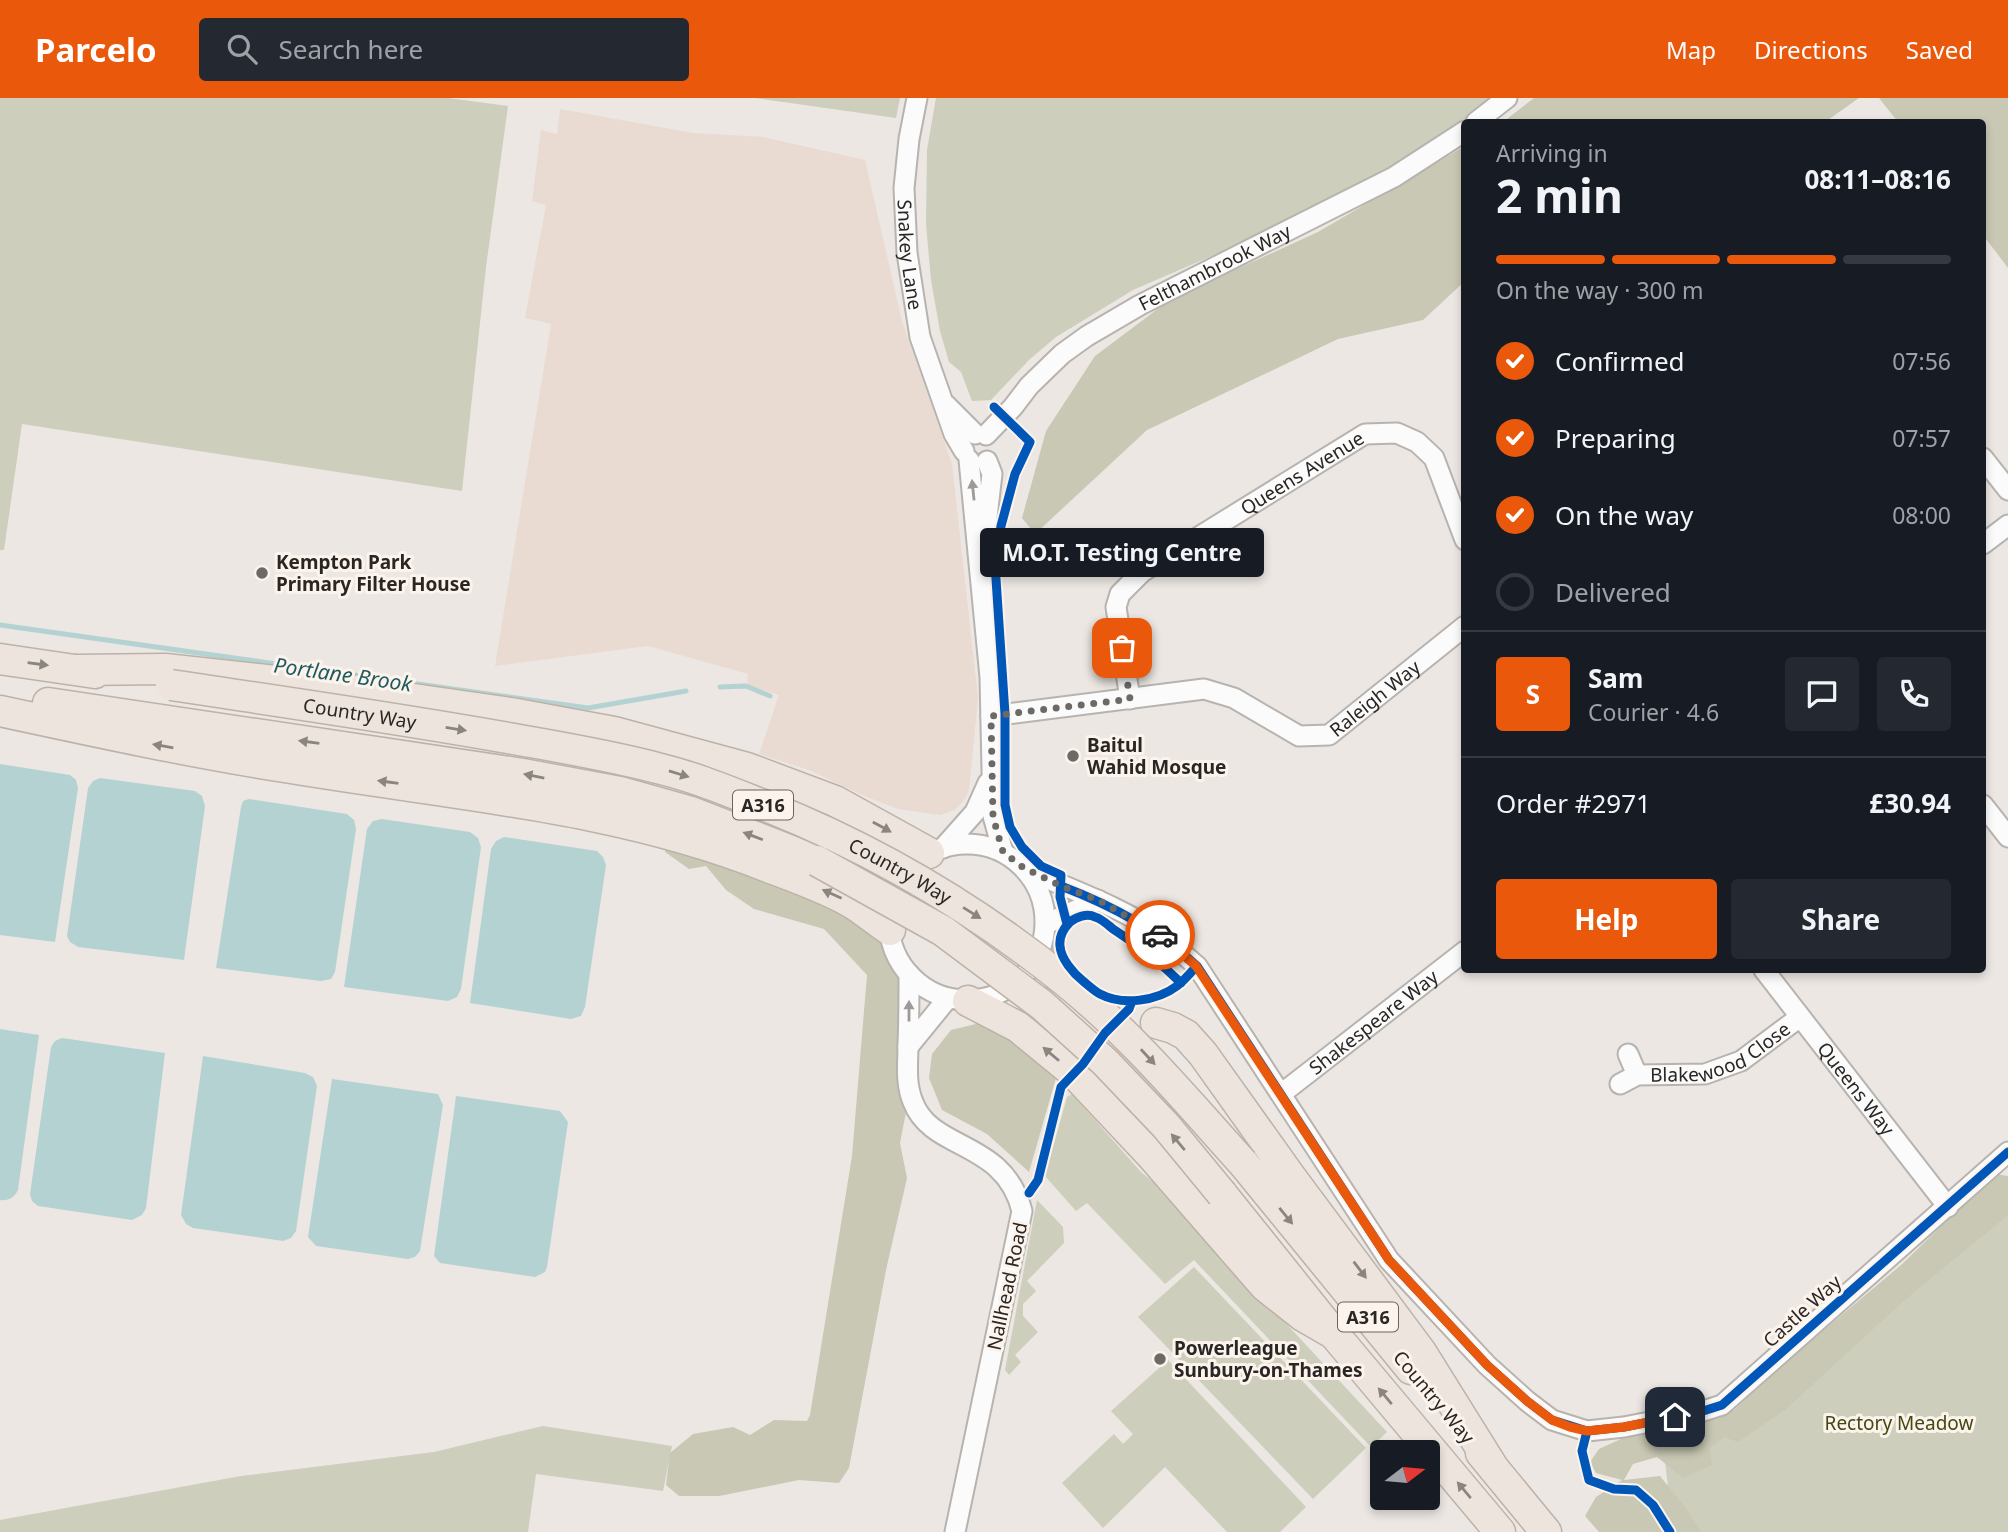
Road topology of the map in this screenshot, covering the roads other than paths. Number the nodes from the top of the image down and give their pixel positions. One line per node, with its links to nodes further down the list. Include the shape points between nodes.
1 (917, 98): 5 (street, Snakey Lane, via 904,188 907,253 920,337)
2 (1507, 98): 3 (street)
3 (1480, 119)
4 (1461, 134): 6 (street, Felthambrook Way, via 1394,177 1087,336 1029,386 1005,417)
5 (946, 405): 6 (street, Snakey Lane); 7 (street, Snakey Lane, via 954,434)
6 (981, 434): 7 (street, Felthambrook Way, via 966,440); 7 (street, via 993,443 993,454)
7 (974, 457): 19 (street, Snakey Lane, via 992,474 980,569)
8 (1986, 461): 9 (street)
9 (2008, 490)
10 (2008, 525): 12 (street)
11 (1461, 529): 17 (street, Queens Avenue, via 1434,458 1417,442 1397,433 1365,434 1142,572 1121,594 1116,607)
12 (1986, 542)
13 (1461, 629): 17 (street, Raleigh Way, via 1329,735 1299,736 1234,698 1204,689)
14 (0, 659): 15 (highway, Country Way / A316, one-way to 15)
15 (76, 670): 23 (highway, one-way to 23, via 165,669 330,687 614,732 747,768 835,801); 41 (highway, Country Way / A316, one-way to 41, bridge, via 463,730 658,768 822,828 899,868 990,925 1066,981 1142,1051 1243,1163)
16 (0, 696): 40 (highway, Country Way / A316, one-way to 16, bridge, via 1166,1126 1105,1062 1042,1005 943,932 817,861 691,812 620,792)
17 (1130, 699): 19 (street, Raleigh Way)
18 (0, 711): 28 (highway, one-way to 18, via 854,904 804,882 721,848 657,830 589,814 292,769)
19 (991, 716): 20 (street, Snakey Lane)
20 (990, 778): 23 (street, Snakey Lane, via 975,812); 24 (street, Snakey Lane, via 993,817)
21 (1986, 809): 22 (street)
22 (2008, 837)
23 (936, 851): 24 (street, via 976,844); 28 (street, via 909,869 898,887)
24 (1003, 852): 25 (street)
25 (1024, 868): 26 (street); 27 (street, via 1044,909)
26 (1098, 900): 27 (street); 37 (street, via 1153,930 1196,966)
27 (1046, 924): 32 (street, via 1034,964 1014,986 981,1000)
28 (890, 930): 31 (street)
29 (1461, 954): 37 (street, Shakespeare Way)
30 (1766, 973): 33 (street, Queens Way)
31 (909, 974): 32 (street, via 929,990); 35 (street, Nallhead Road, one-way to 31)
32 (958, 1000): 35 (street); 40 (highway, one-way to 32, via 1265,1286 1074,1073 1018,1027)
33 (1800, 1017): 36 (street, Blakewood Close, via 1741,1061 1705,1074 1629,1080); 39 (street, Queens Way)
34 (1156, 1023): 41 (highway, one-way to 41, via 1186,1035 1203,1054 1421,1352)
35 (908, 1047): 42 (street, Nallhead Road, via 907,1075 919,1115 1006,1175 1022,1211)
36 (1628, 1054)
37 (1281, 1094): 39 (street, Castle Way, via 1389,1260 1527,1401 1552,1420 1587,1431 1722,1405)
38 (2008, 1152): 39 (street, Castle Way)
39 (1948, 1207)
40 (1334, 1334): 43 (highway, Country Way / A316, one-way to 40)
41 (1494, 1469): 44 (highway, Country Way / A316)
42 (956, 1532)
43 (1500, 1532)
44 (1546, 1532)

